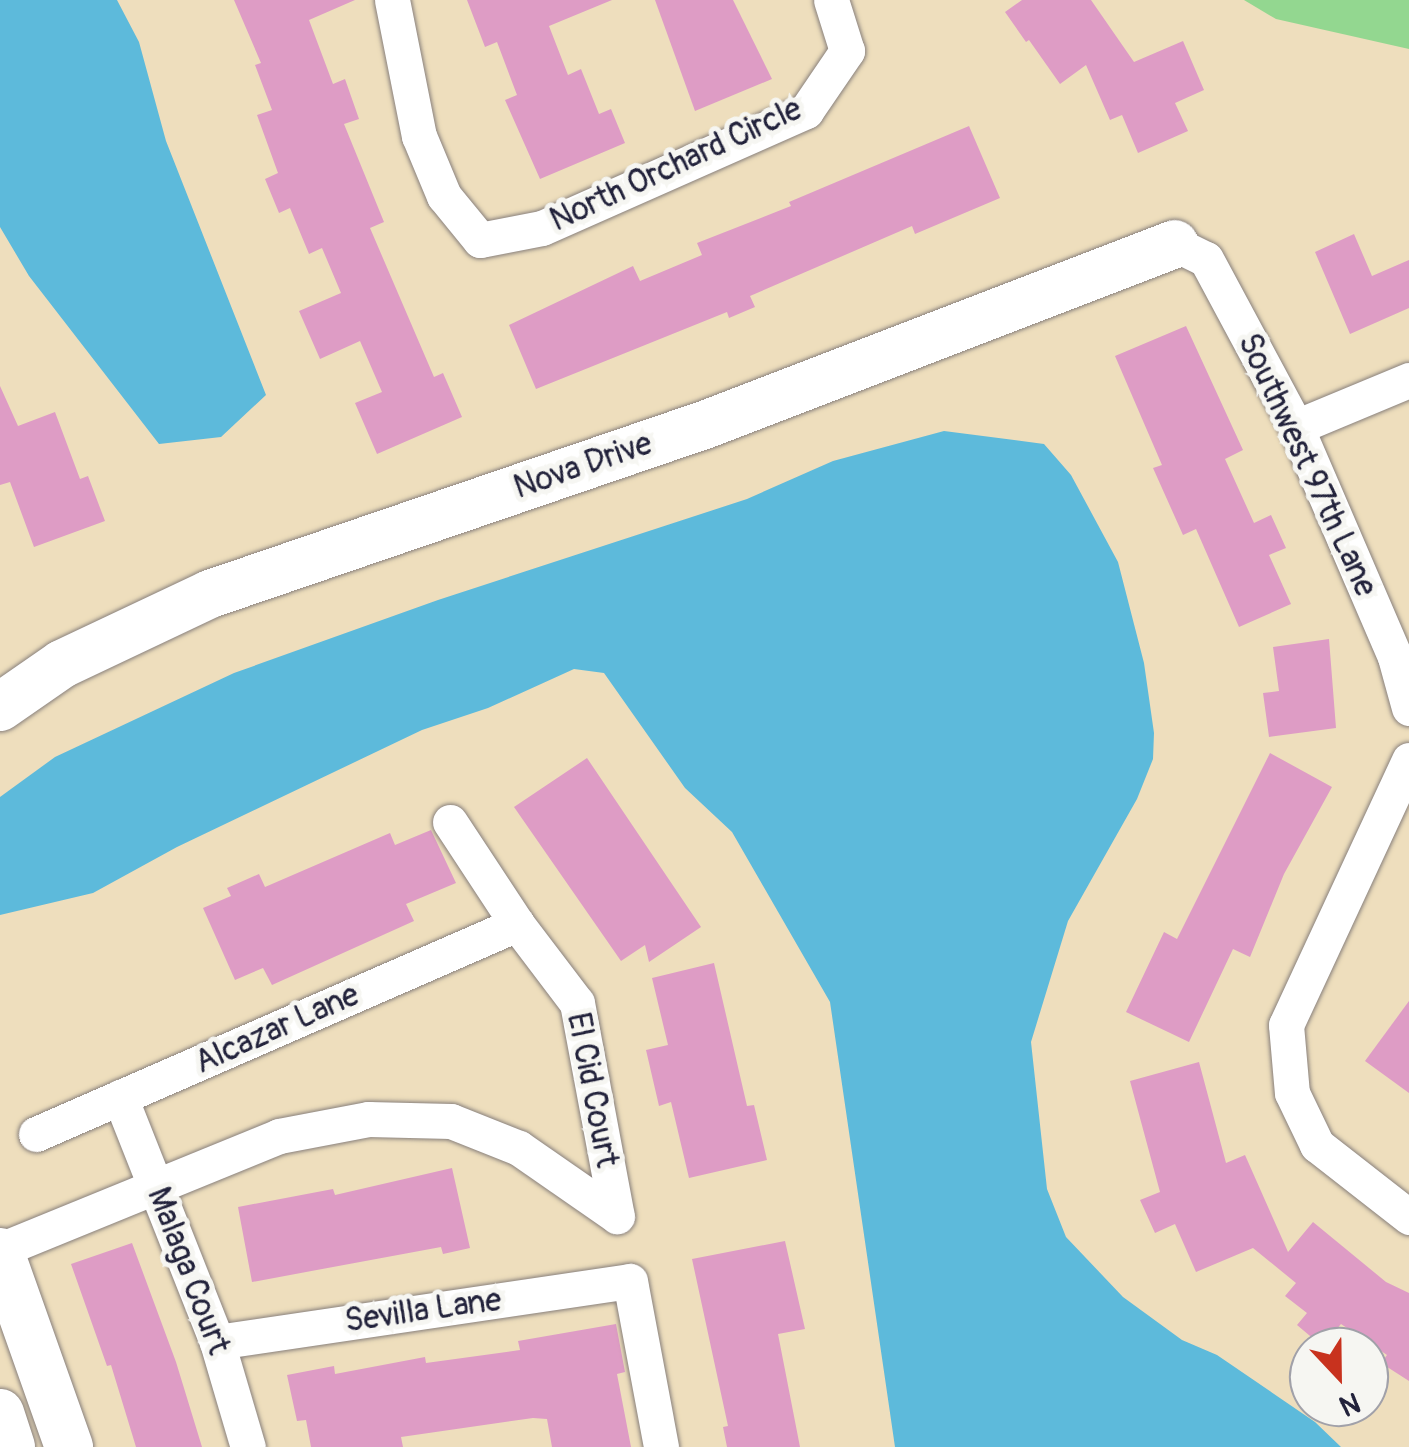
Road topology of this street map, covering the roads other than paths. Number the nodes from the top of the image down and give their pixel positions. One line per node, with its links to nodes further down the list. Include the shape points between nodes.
1 (392, 0): 2 (street, North Orchard Circle, via 419,136 444,196 480,240 542,228 806,111 847,51)
2 (831, 0)
3 (1175, 244): 5 (street, Southwest 97th Lane, via 1206,259); 6 (street, Nova Drive, via 707,424 210,594 62,664)
4 (1409, 380): 5 (street)
5 (1296, 427): 7 (street, Southwest 97th Lane, via 1395,657)
6 (0, 707)
7 (1409, 708)
8 (1409, 760): 14 (street, via 1286,1025 1292,1094 1318,1145)
9 (450, 822): 10 (street, El Cid Court)
10 (518, 924): 11 (street, Alcazar Lane); 13 (street, El Cid Court, via 578,1003 617,1216 520,1148 452,1121 368,1118 279,1136)
11 (120, 1098): 12 (street, Alcazar Lane); 13 (street, Malaga Court)
12 (36, 1134)
13 (155, 1184): 15 (street); 16 (street, Malaga Court)
14 (1409, 1217)
15 (0, 1251): 19 (street)
16 (217, 1342): 20 (street, Malaga Court); 21 (street, Sevilla Lane, via 630,1281)
17 (0, 1412): 18 (street)
18 (12, 1447)
19 (69, 1447)
20 (248, 1447)
21 (661, 1447)

